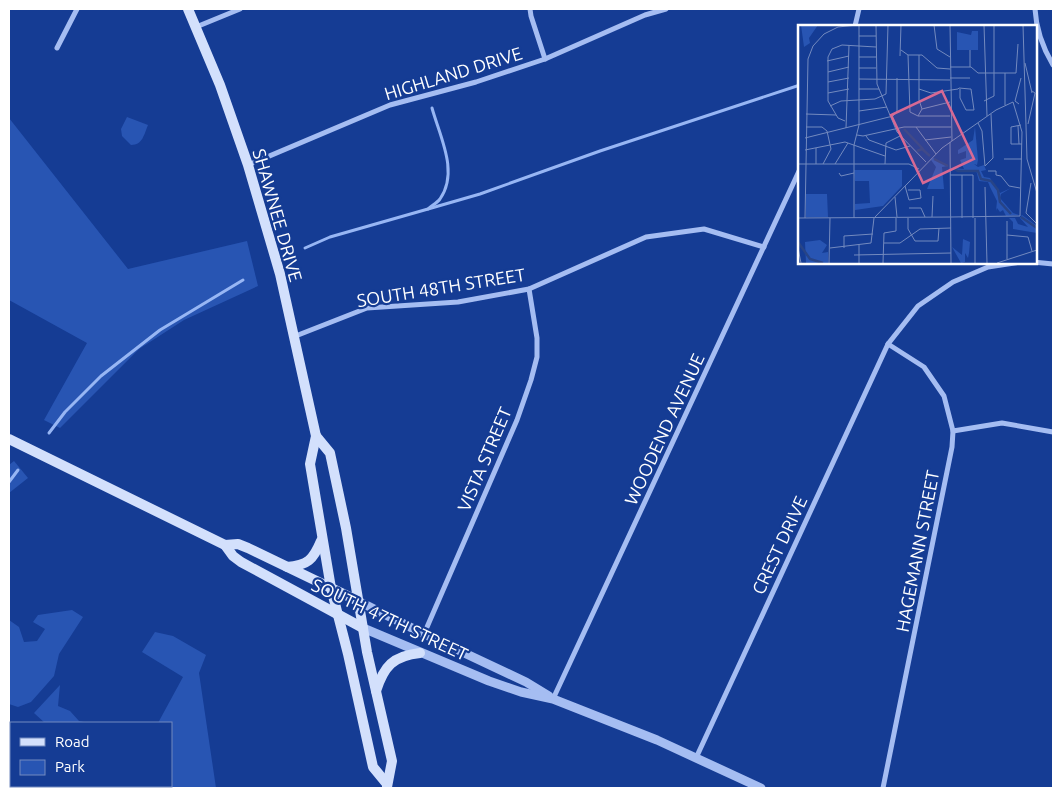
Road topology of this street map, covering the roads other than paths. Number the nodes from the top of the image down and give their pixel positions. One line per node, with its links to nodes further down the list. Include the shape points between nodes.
1 (76, 9): 10 (street)
2 (188, 9): 9 (main road, SHAWNEE DRIVE)
3 (240, 9): 9 (street)
4 (530, 9): 11 (street)
5 (666, 9): 11 (street, HIGHLAND DRIVE)
6 (859, 9): 8 (street)
7 (1035, 9): 12 (street, via 1046,51)
8 (855, 25)
9 (196, 26): 13 (main road, SHAWNEE DRIVE)
10 (57, 48)
11 (545, 59): 13 (street, HIGHLAND DRIVE, via 390,105)
12 (1053, 64)
13 (248, 165): 20 (main road, SHAWNEE DRIVE, via 280,274)
14 (798, 173): 15 (street, WOODEND AVENUE)
15 (764, 247): 19 (street, SOUTH 48TH STREET, via 704,228 646,236); 36 (street, WOODEND AVENUE)
16 (1037, 262): 18 (street)
17 (1008, 264): 21 (street, CREST DRIVE, via 988,267 953,282 918,306)
18 (1053, 264)
19 (529, 289): 20 (street, SOUTH 48TH STREET, via 458,302 368,308); 33 (street, VISTA STREET, via 537,338 537,357 531,380 517,420)
20 (293, 337): 24 (main road, SHAWNEE DRIVE)
21 (888, 344): 22 (street, HAGEMANN STREET, via 924,367 944,396); 37 (street, CREST DRIVE)
22 (953, 431): 23 (street, via 1002,423); 40 (street, HAGEMANN STREET)
23 (1053, 432)
24 (316, 436): 26 (main road, SHAWNEE DRIVE, via 310,464); 30 (main road, SHAWNEE DRIVE, via 330,453)
25 (9, 439): 27 (main road, SOUTH 47TH STREET)
26 (322, 540): 28 (main road, via 315,555 303,566); 29 (main road, SHAWNEE DRIVE)
27 (225, 546): 28 (main road, SOUTH 47TH STREET, via 238,544); 31 (main road, SOUTH 47TH STREET, via 241,562)
28 (285, 567): 29 (main road, SOUTH 47TH STREET)
29 (331, 588): 30 (main road, SOUTH 47TH STREET); 31 (main road, SHAWNEE DRIVE)
30 (358, 601): 32 (main road, SHAWNEE DRIVE); 33 (street, SOUTH 47TH STREET)
31 (337, 615): 32 (main road, SOUTH 47TH STREET); 38 (main road, SHAWNEE DRIVE, via 373,767)
32 (362, 628): 34 (street, SOUTH 47TH STREET); 35 (main road, SHAWNEE DRIVE)
33 (424, 634): 36 (street, SOUTH 47TH STREET, via 526,682)
34 (420, 653): 35 (main road, via 402,656 391,664 381,676); 36 (street, SOUTH 47TH STREET, via 505,687)
35 (376, 692): 38 (main road, SHAWNEE DRIVE, via 392,761)
36 (554, 699): 37 (street, SOUTH 47TH STREET)
37 (696, 758): 39 (street, SOUTH 47TH STREET)
38 (387, 786)
39 (761, 788)
40 (883, 788)

